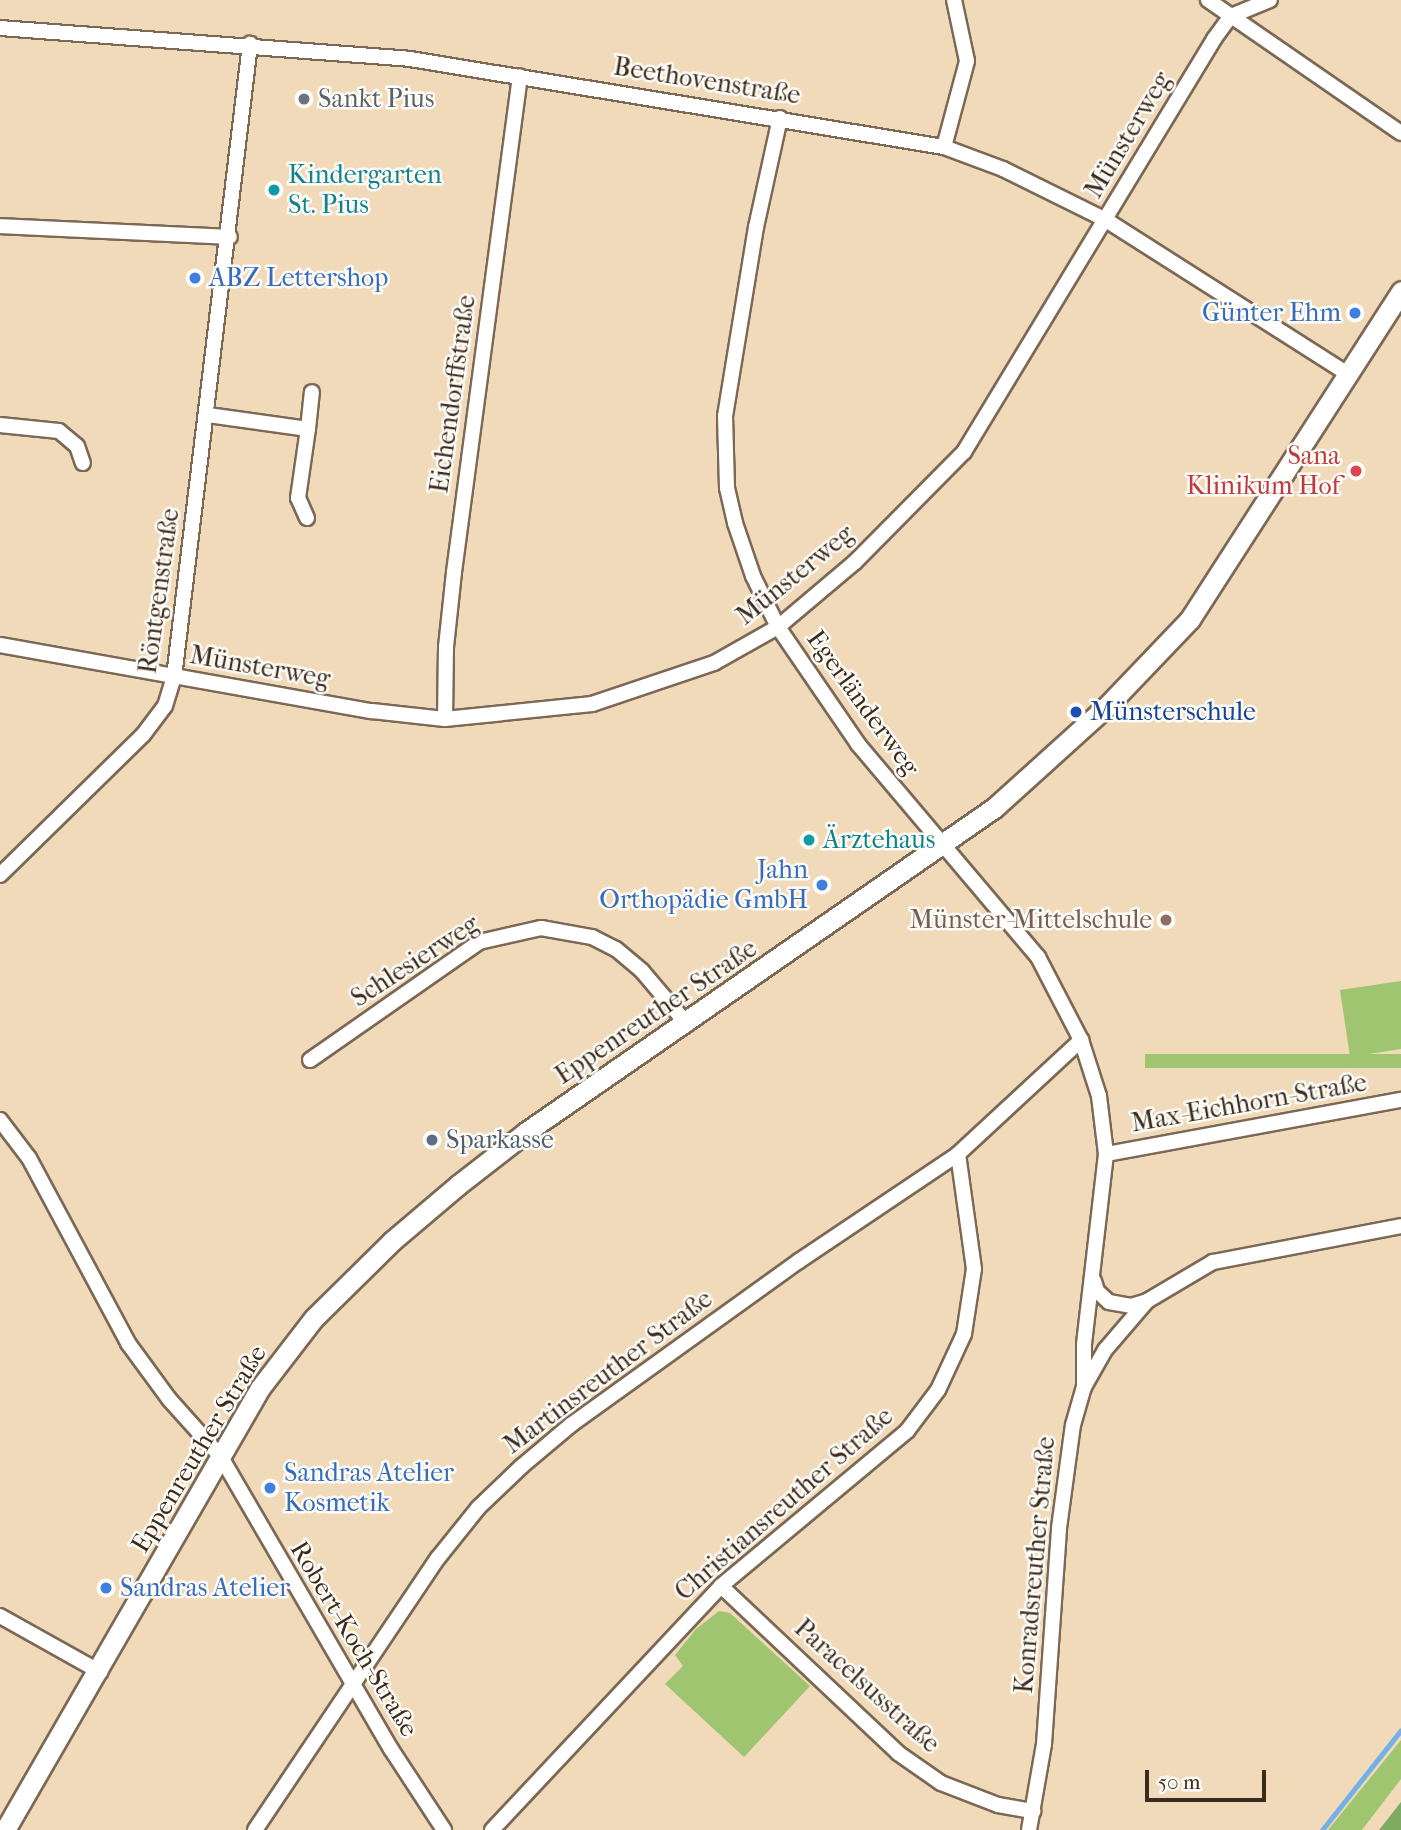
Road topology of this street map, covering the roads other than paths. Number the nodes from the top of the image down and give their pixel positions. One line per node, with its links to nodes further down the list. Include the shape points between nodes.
1 (954, 0): 10 (street, via 967,61)
2 (1208, 0): 4 (street)
3 (1270, 0): 4 (street)
4 (1231, 16): 9 (street); 11 (street, Münsterweg)
5 (0, 28): 6 (street, Beethovenstraße)
6 (250, 44): 7 (street, Beethovenstraße, via 410,59); 13 (street, Röntgenstraße)
7 (520, 76): 8 (street, Beethovenstraße); 25 (street, Eichendorffstraße, via 453,584)
8 (780, 118): 10 (street, Beethovenstraße); 22 (street, Egerländerweg, via 749,263 725,444 727,488 735,523 753,576)
9 (1401, 133)
10 (944, 147): 11 (street, Beethovenstraße, via 1026,180)
11 (1105, 220): 15 (street, Beethovenstraße); 22 (street, Münsterweg, via 964,452 901,519)
12 (0, 226): 13 (street)
13 (230, 237): 17 (street, Röntgenstraße)
14 (1401, 291): 15 (main road, Eppenreuther Straße)
15 (1348, 374): 26 (main road, Eppenreuther Straße, via 1190,619 1107,706 994,808)
16 (313, 392): 19 (street)
17 (208, 415): 19 (street); 24 (street, Röntgenstraße)
18 (0, 425): 20 (street, via 59,431 77,446)
19 (308, 429): 21 (street, via 298,498)
20 (83, 463)
21 (307, 518)
22 (778, 627): 25 (street, Münsterweg, via 714,663 635,693 541,713); 26 (street, Egerländerweg, via 859,744)
23 (0, 645): 24 (street, Münsterweg)
24 (174, 677): 25 (street, Münsterweg); 27 (street, Röntgenstraße, via 165,706 143,735)
25 (445, 719)
26 (942, 845): 28 (main road, Eppenreuther Straße); 29 (street, Egerländerweg, via 1038,957)
27 (0, 875)
28 (687, 1024): 30 (street, Schlesierweg, via 642,971 616,949 582,934 541,928 479,942); 39 (main road, Eppenreuther Straße, via 526,1132 392,1241 314,1318 263,1383)
29 (1081, 1040): 33 (street, Martinsreuther Straße); 34 (street, Egerländerweg, via 1099,1096)
30 (310, 1060)
31 (1401, 1100): 34 (street, Max-Eichhorn-Straße)
32 (0, 1120): 39 (street, Robert-Koch-Straße, via 29,1158 128,1343 169,1399)
33 (958, 1154): 40 (street, Christiansreuther Straße, via 974,1269 964,1334 938,1390 907,1431); 43 (street, Martinsreuther Straße, via 799,1261 572,1424 522,1466 478,1508 438,1558)
34 (1106, 1154): 36 (street, Egerländerweg)
35 (1401, 1226): 37 (street, Konradsreuther Straße, via 1213,1262)
36 (1093, 1269): 37 (street, via 1102,1297 1119,1306); 38 (street, Egerländerweg)
37 (1147, 1301): 38 (street, Konradsreuther Straße, via 1119,1331)
38 (1084, 1387): 44 (street, Konradsreuther Straße, via 1073,1425 1059,1528 1044,1744)
39 (221, 1457): 42 (main road, Eppenreuther Straße); 43 (street, Robert-Koch-Straße)
40 (721, 1586): 44 (street, Paracelsusstraße, via 898,1753 941,1783 998,1805); 48 (street, Christiansreuther Straße)
41 (0, 1616): 42 (street)
42 (100, 1672): 45 (main road, Eppenreuther Straße)
43 (352, 1681): 46 (street, Martinsreuther Straße); 47 (street, Robert-Koch-Straße)
44 (1033, 1811): 49 (street, Konradsreuther Straße)
45 (5, 1830)
46 (255, 1830)
47 (444, 1830)
48 (492, 1830)
49 (1029, 1830)

